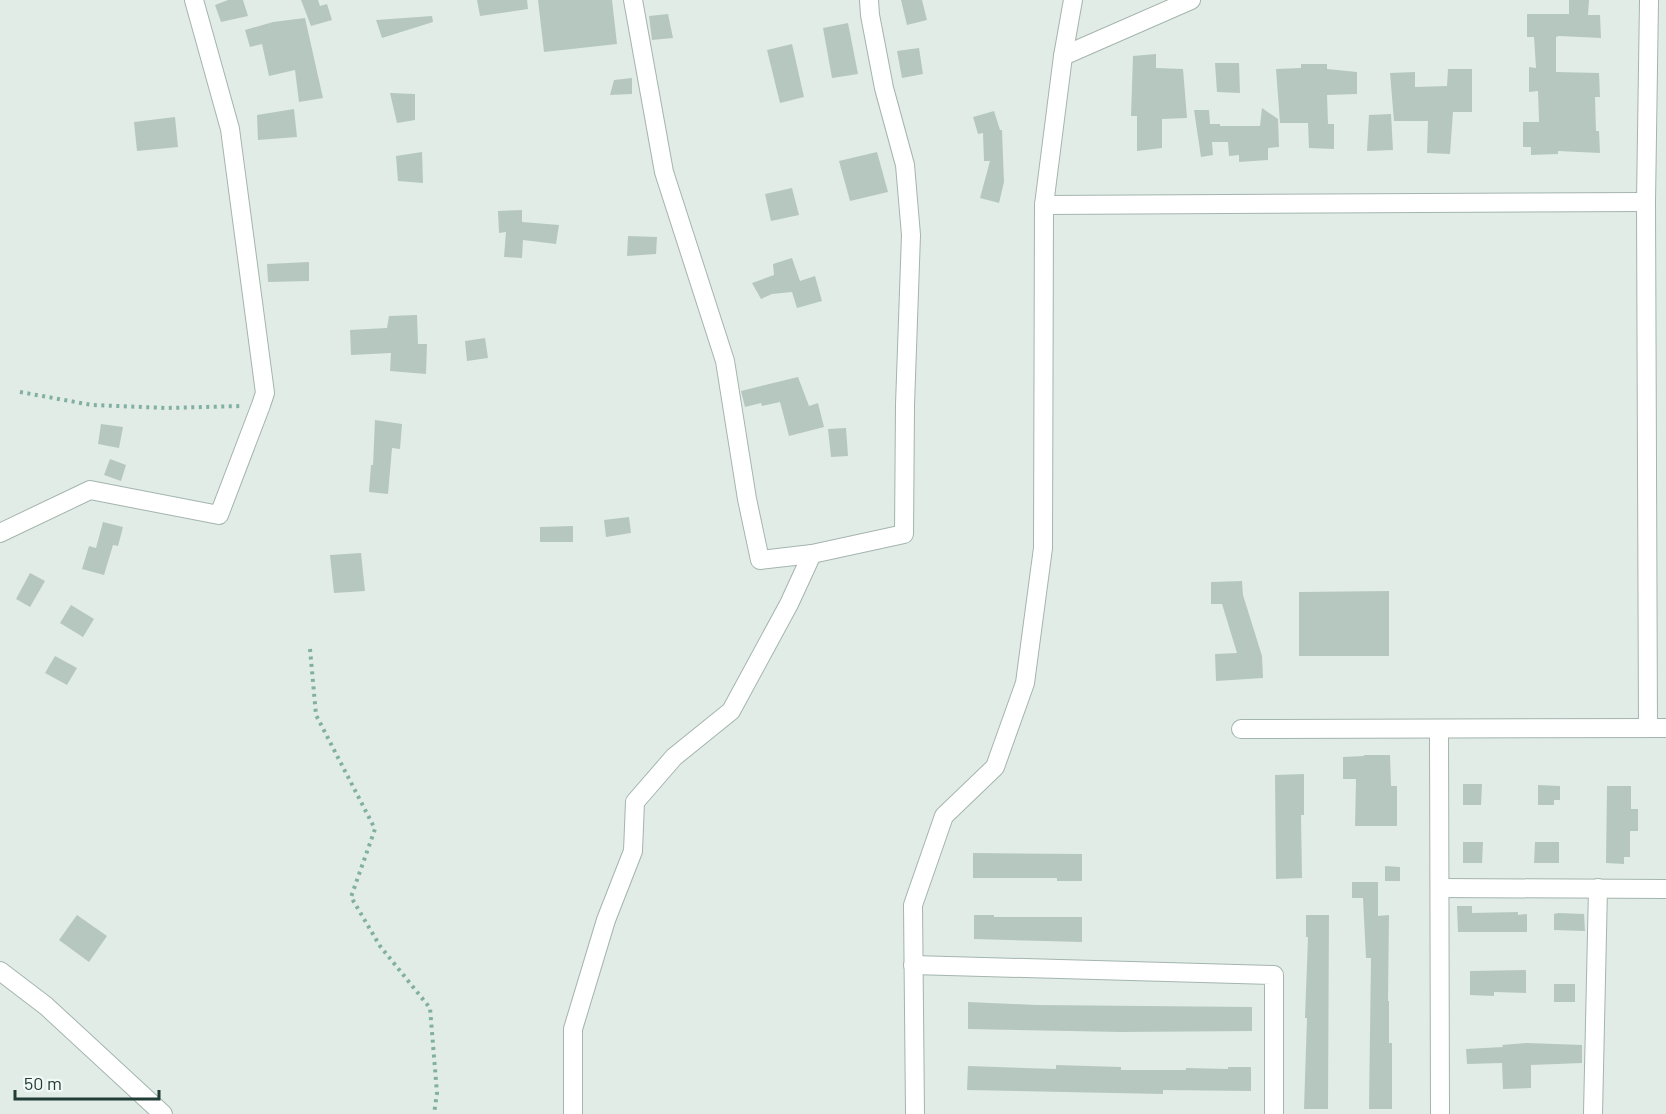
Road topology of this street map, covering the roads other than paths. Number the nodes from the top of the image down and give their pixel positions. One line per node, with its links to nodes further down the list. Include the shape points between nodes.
1 (194, 0): 10 (street, via 230,129 265,393 261,405 219,515 90,490)
2 (633, 0): 11 (street, via 664,172 725,361 760,560)
3 (869, 0): 11 (street, via 884,88 905,165 911,235 904,534)
4 (1073, 0): 7 (street)
5 (1191, 0): 7 (street)
6 (1649, 0): 8 (street)
7 (1063, 56): 9 (street)
8 (1646, 202): 9 (street); 12 (street)
9 (1044, 206): 18 (street, via 1043,548 1025,683 995,767 944,816 913,905)
10 (0, 533)
11 (812, 554): 21 (street, via 731,711 674,757 635,802 633,851 606,920 573,1029)
12 (1657, 728): 14 (street)
13 (1241, 729): 14 (street)
14 (1439, 729): 15 (street)
15 (1440, 888): 16 (street); 24 (street)
16 (1598, 888): 17 (street); 25 (street)
17 (1666, 889)
18 (914, 965): 22 (street); 23 (street, via 1274,975)
19 (0, 971): 20 (street, via 46,1006)
20 (163, 1114)
21 (573, 1114)
22 (915, 1114)
23 (1274, 1114)
24 (1440, 1114)
25 (1593, 1114)

